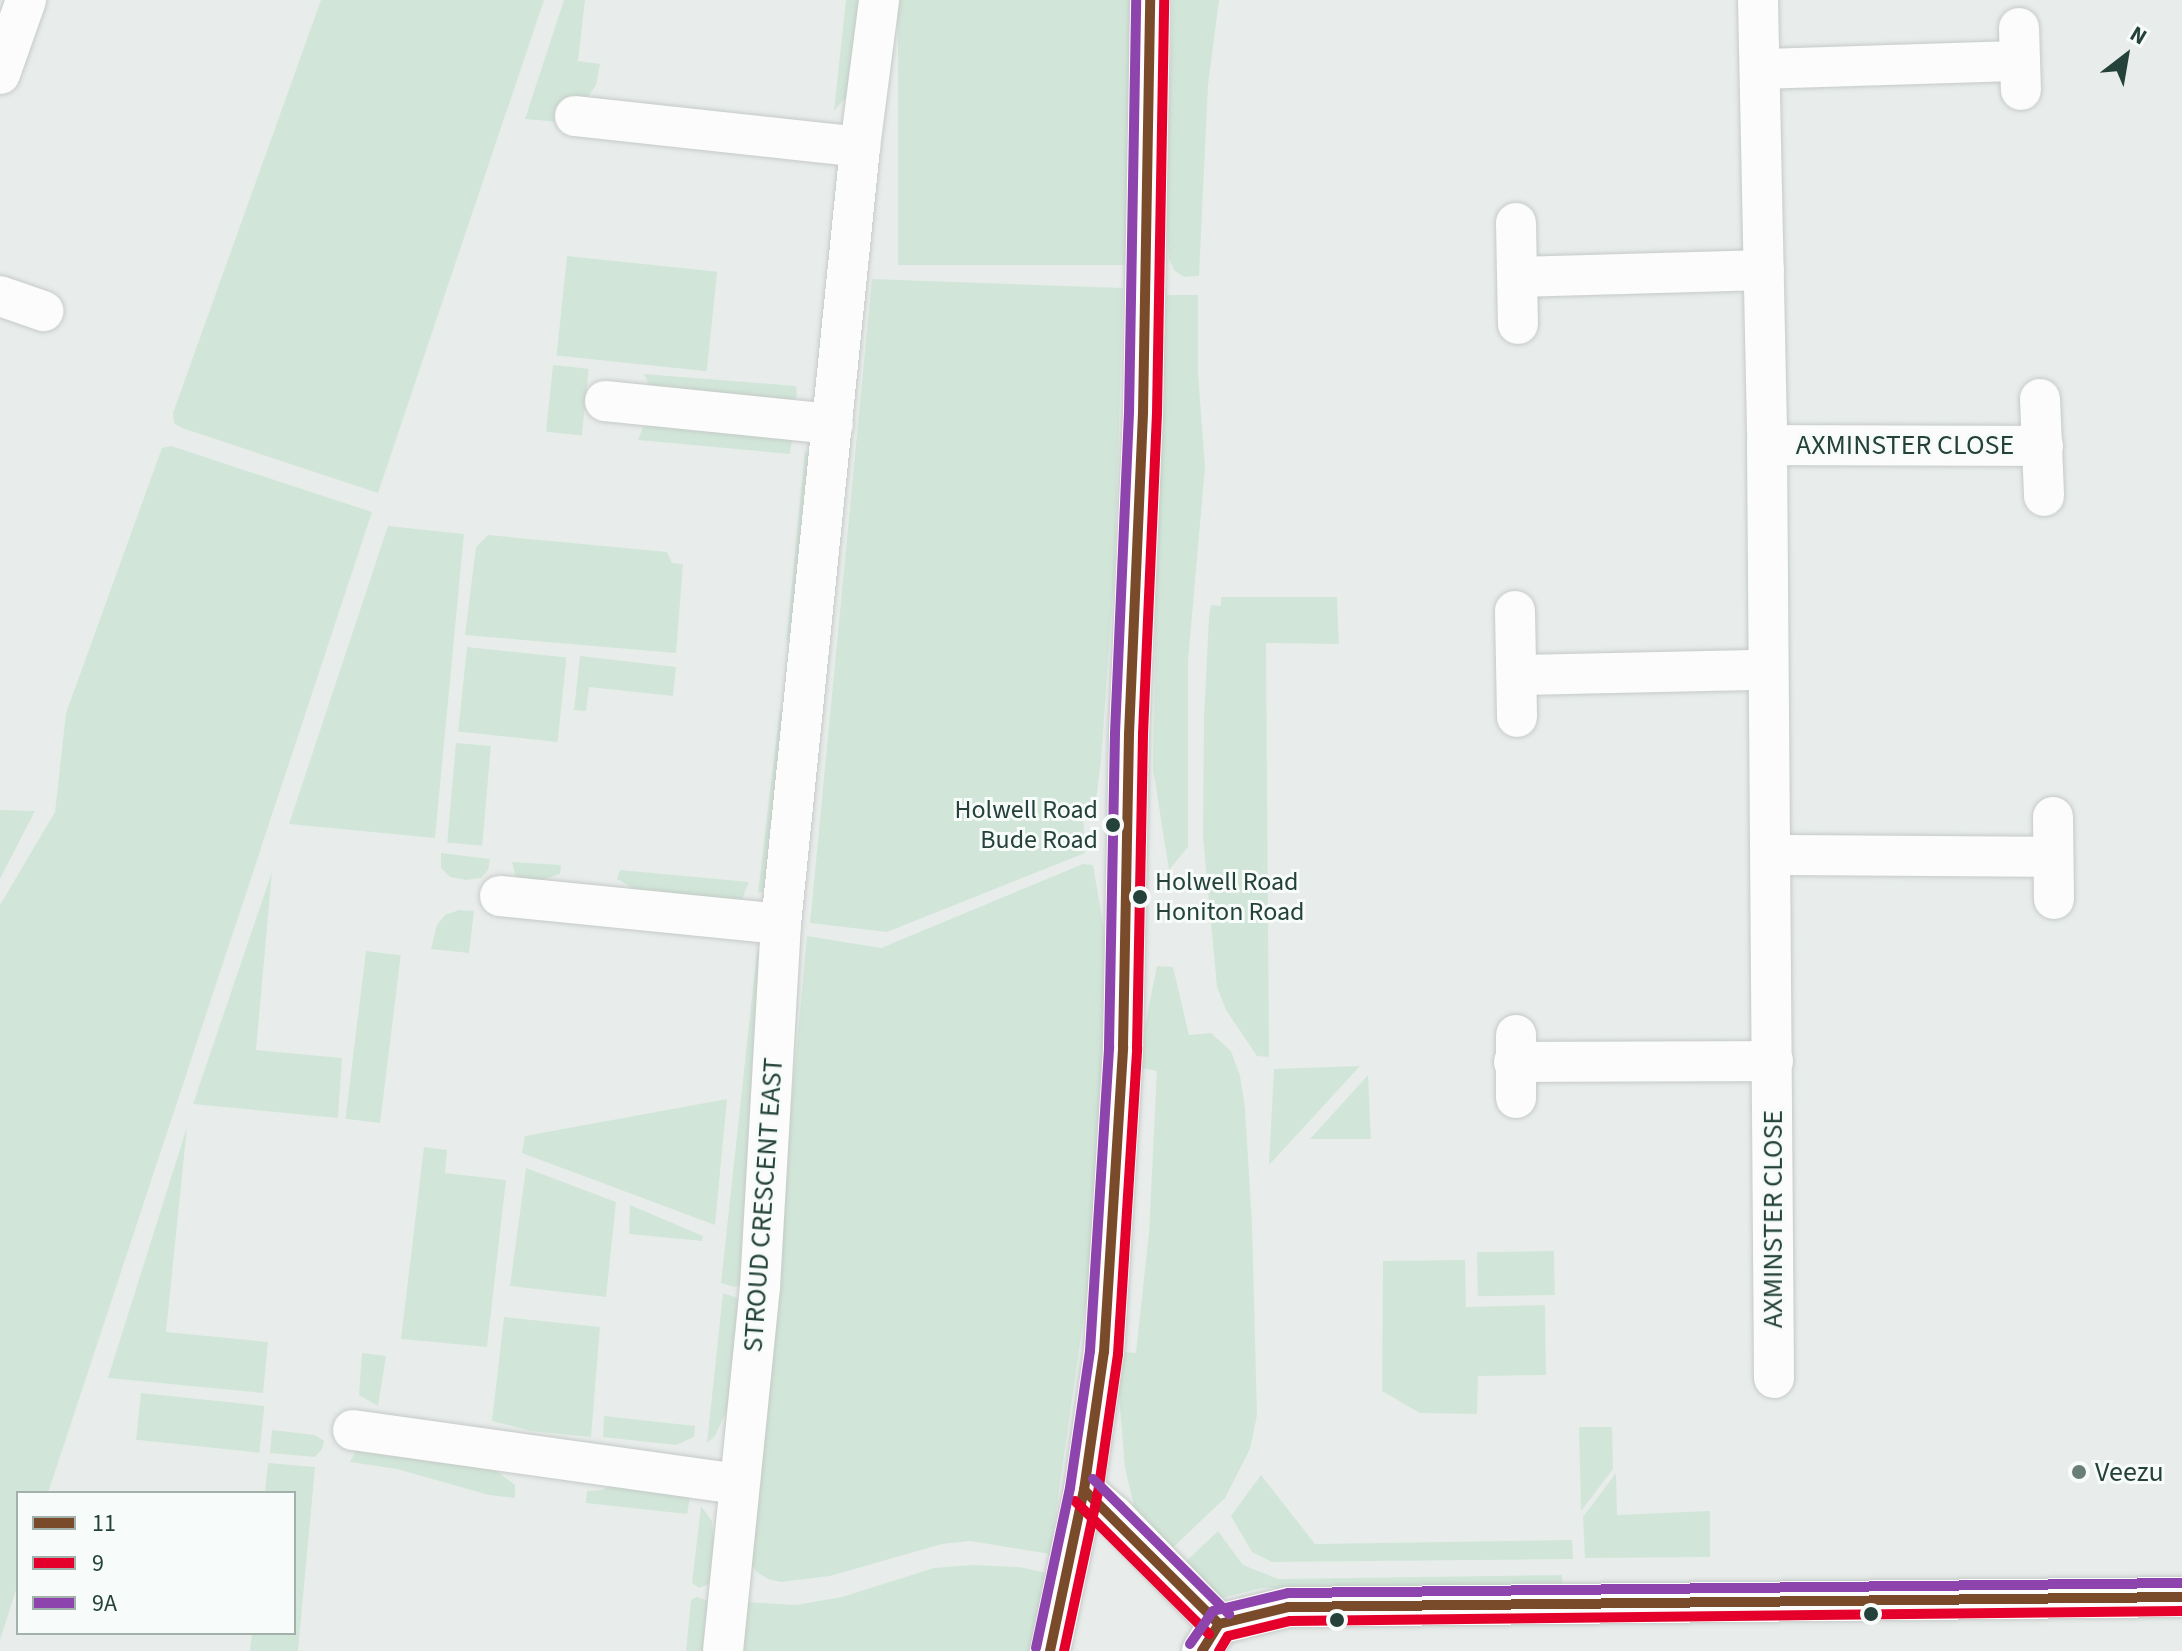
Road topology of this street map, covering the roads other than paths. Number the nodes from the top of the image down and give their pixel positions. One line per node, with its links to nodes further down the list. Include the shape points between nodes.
1 (26, 0): 7 (street)
2 (879, 0): 9 (street, STROUD CRESCENT EAST)
3 (1150, 0): 37 (street, via 1123,1047 1104,1352)
4 (1758, 0): 6 (street, AXMINSTER CLOSE)
5 (2020, 60): 6 (street)
6 (1762, 69): 11 (street, AXMINSTER CLOSE)
7 (0, 74)
8 (575, 116): 9 (street)
9 (860, 147): 18 (street, STROUD CRESCENT EAST)
10 (1516, 223): 12 (street)
11 (1764, 270): 12 (street); 19 (street, AXMINSTER CLOSE)
12 (1519, 277): 15 (street)
13 (0, 296): 14 (street)
14 (43, 311)
15 (1518, 324)
16 (2040, 399): 20 (street, AXMINSTER CLOSE)
17 (605, 401): 18 (street)
18 (833, 424): 31 (street, STROUD CRESCENT EAST)
19 (1767, 445): 20 (street, AXMINSTER CLOSE); 23 (street, AXMINSTER CLOSE)
20 (2043, 446): 21 (street, AXMINSTER CLOSE)
21 (2044, 496)
22 (1515, 611): 24 (street)
23 (1767, 670): 24 (street); 27 (street, AXMINSTER CLOSE)
24 (1518, 675): 25 (street)
25 (1517, 717)
26 (2053, 817): 28 (street)
27 (1772, 855): 28 (street); 32 (street, AXMINSTER CLOSE)
28 (2053, 857): 30 (street)
29 (500, 896): 31 (street)
30 (2054, 899)
31 (781, 924): 36 (street, STROUD CRESCENT EAST, via 760,1287)
32 (1773, 1061): 33 (street); 34 (street, AXMINSTER CLOSE)
33 (1515, 1065)
34 (1774, 1378)
35 (353, 1430): 36 (street)
36 (738, 1484): 40 (street, STROUD CRESCENT EAST)
37 (1084, 1490): 39 (street, via 1112,1514); 41 (street)
38 (2182, 1597): 39 (street, via 1288,1607)
39 (1210, 1637)
40 (723, 1651)
41 (1050, 1651)

